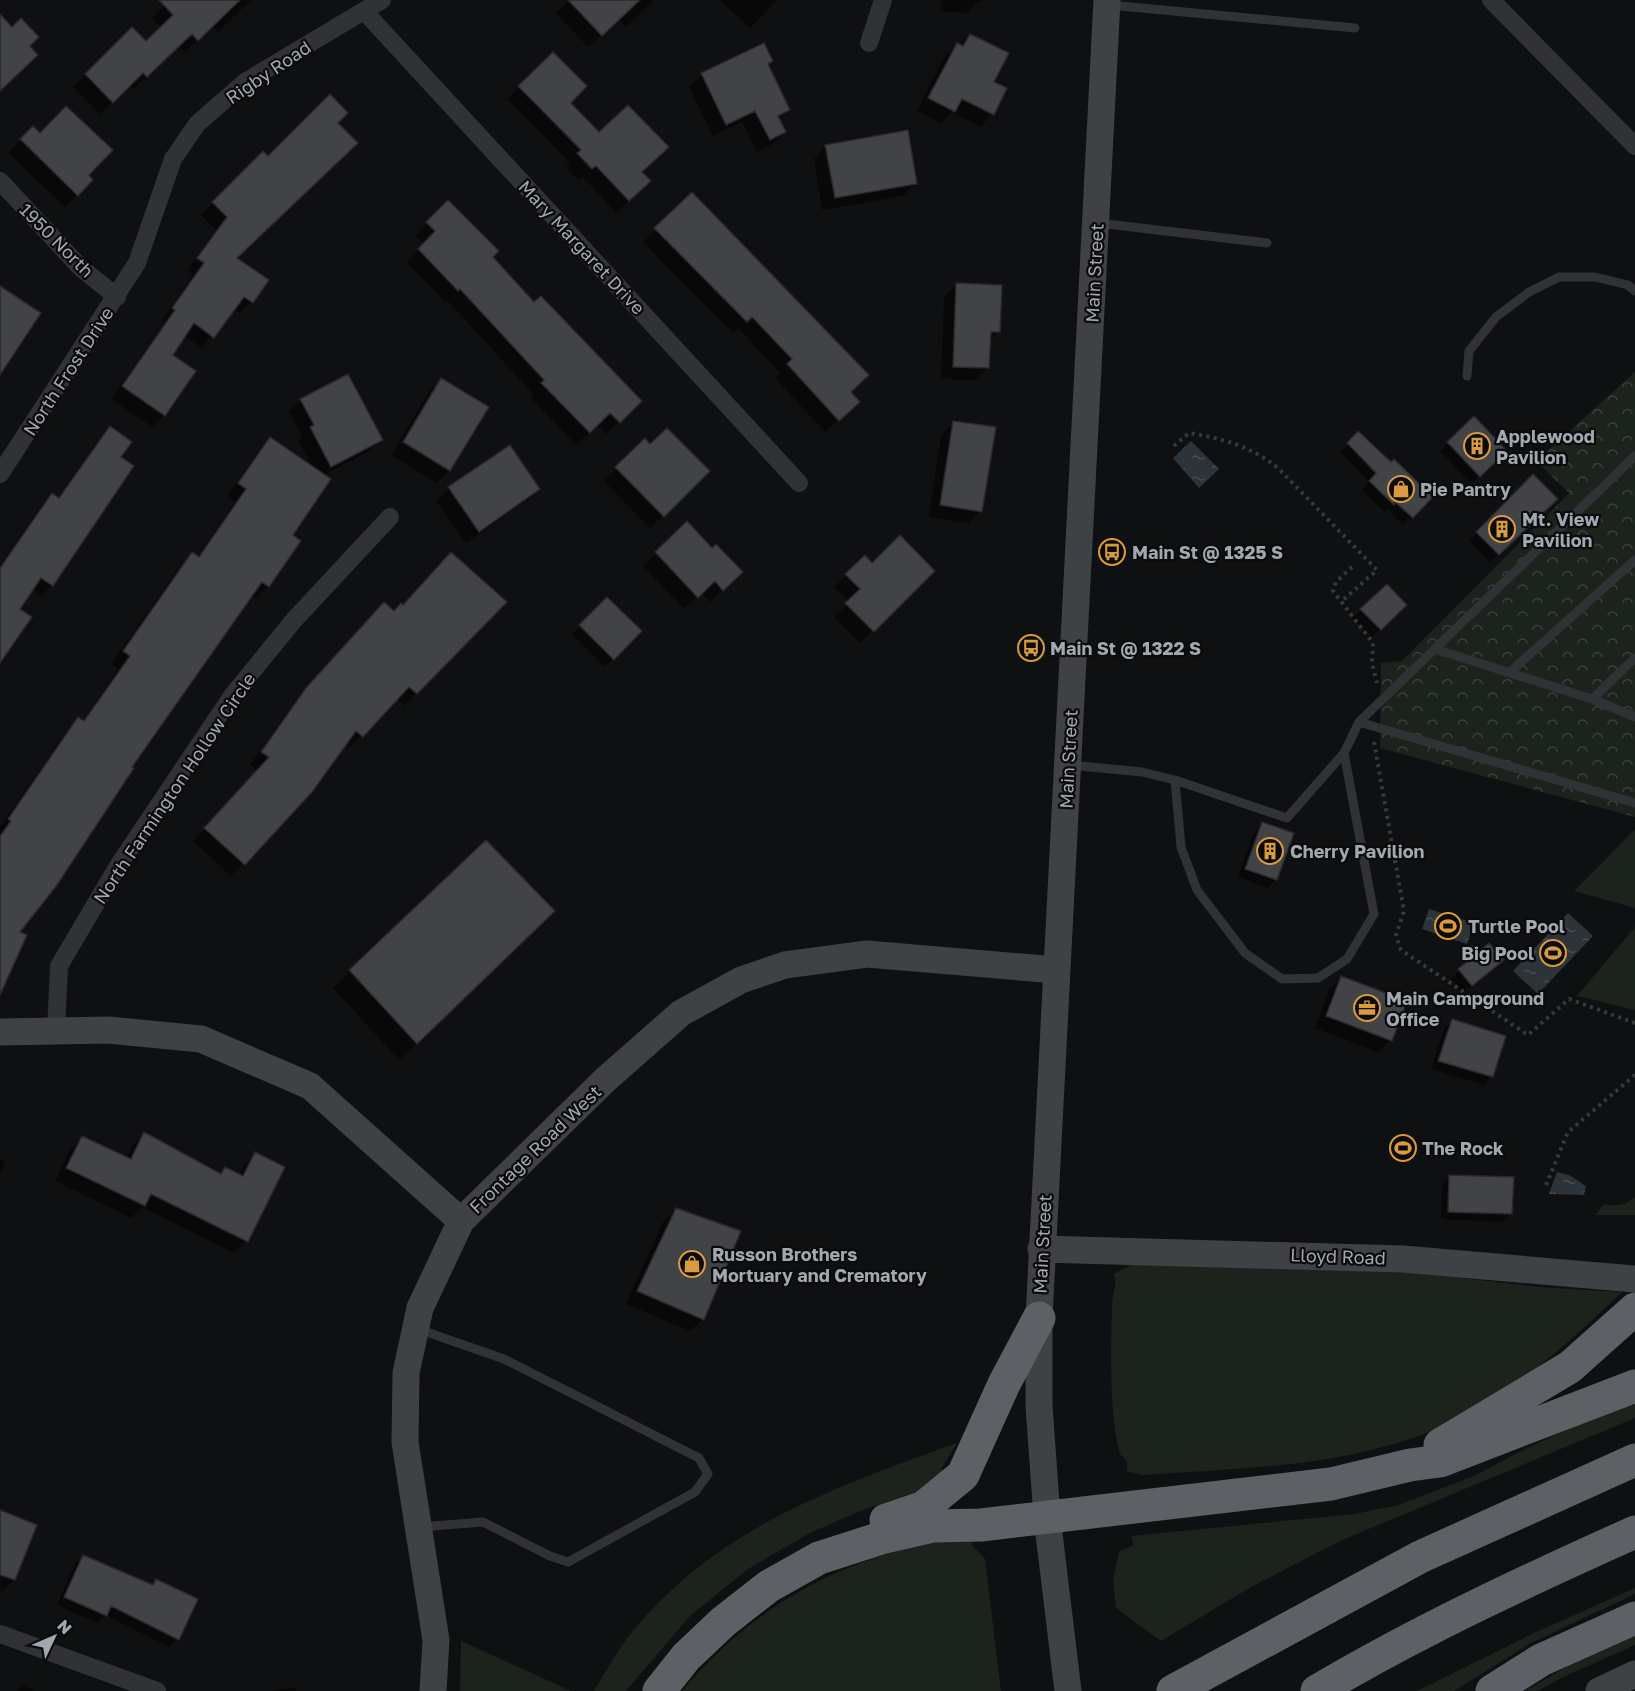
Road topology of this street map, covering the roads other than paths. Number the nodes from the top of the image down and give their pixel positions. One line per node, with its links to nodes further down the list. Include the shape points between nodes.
1 (382, 0): 5 (street, Rigby Road)
2 (883, 0): 7 (street)
3 (1491, 0): 8 (street)
4 (1107, 2): 6 (lane); 10 (street, Main Street)
5 (364, 11): 13 (street, Rigby Road, via 245,82 197,124 172,159 137,263); 17 (street, Mary Margaret Drive)
6 (1355, 28)
7 (869, 43)
8 (1635, 146)
9 (0, 181): 13 (street, 1950 North, via 81,268)
10 (1098, 223): 11 (lane); 27 (street, Main Street)
11 (1267, 243)
12 (1635, 291): 14 (lane, via 1628,285 1595,277 1559,277 1529,292 1496,317 1469,351)
13 (117, 297): 16 (street, North Frost Drive)
14 (1467, 376)
15 (1635, 456): 20 (lane)
16 (0, 474)
17 (799, 483)
18 (390, 517): 31 (street, North Farmington Hollow Circle, via 294,620 232,696 118,866 59,966)
19 (1635, 560): 22 (lane)
20 (1435, 649): 22 (lane); 25 (lane)
21 (1635, 658): 23 (lane)
22 (1510, 672): 23 (lane)
23 (1592, 699): 24 (lane)
24 (1635, 717)
25 (1359, 722): 26 (lane); 29 (lane)
26 (1344, 753): 28 (lane, via 1287,818); 28 (lane, via 1374,914 1347,959 1318,978 1282,979 1245,953 1219,921 1197,890 1181,847)
27 (1068, 765): 28 (lane, via 1142,771); 30 (street, Main Street)
28 (1176, 780)
29 (1635, 803)
30 (1056, 970): 33 (street, Frontage Road West, via 867,954 785,965 741,980 673,1020 605,1080); 34 (street, Main Street)
31 (56, 1030): 32 (street); 33 (street, via 201,1038 310,1086)
32 (0, 1032)
33 (461, 1221): 38 (street, Frontage Road West, via 420,1308)
34 (1041, 1249): 35 (street, Lloyd Road, via 1403,1258); 37 (street, Main Street)
35 (1635, 1279)
36 (1635, 1309): 41 (highway, via 1570,1367)
37 (1039, 1318): 42 (street, Main Street, via 1039,1406); 45 (highway, via 963,1475 924,1507 863,1529 846,1539)
38 (415, 1329): 43 (street, Frontage Road West, via 406,1373 405,1442); 43 (lane, via 504,1359 699,1458 708,1474 695,1492 568,1562 483,1522)
39 (1635, 1386): 41 (highway, via 1440,1461)
40 (1635, 1460): 48 (highway, via 1420,1557)
41 (1410, 1465): 42 (highway, via 1331,1484)
42 (1047, 1517): 45 (highway, via 933,1526); 53 (street, Main Street)
43 (418, 1527): 51 (street, Frontage Road West, via 436,1640)
44 (1635, 1532): 56 (highway, via 1478,1603)
45 (836, 1552): 52 (highway, via 769,1586 686,1657)
46 (1635, 1618): 57 (highway, via 1541,1660)
47 (0, 1634): 50 (street)
48 (1208, 1672): 54 (highway); 55 (highway)
49 (1635, 1674): 58 (street)
50 (157, 1691)
51 (434, 1691)
52 (659, 1691)
53 (1068, 1691)
54 (1173, 1691)
55 (1180, 1691)
56 (1317, 1691)
57 (1492, 1691)
58 (1599, 1691)

